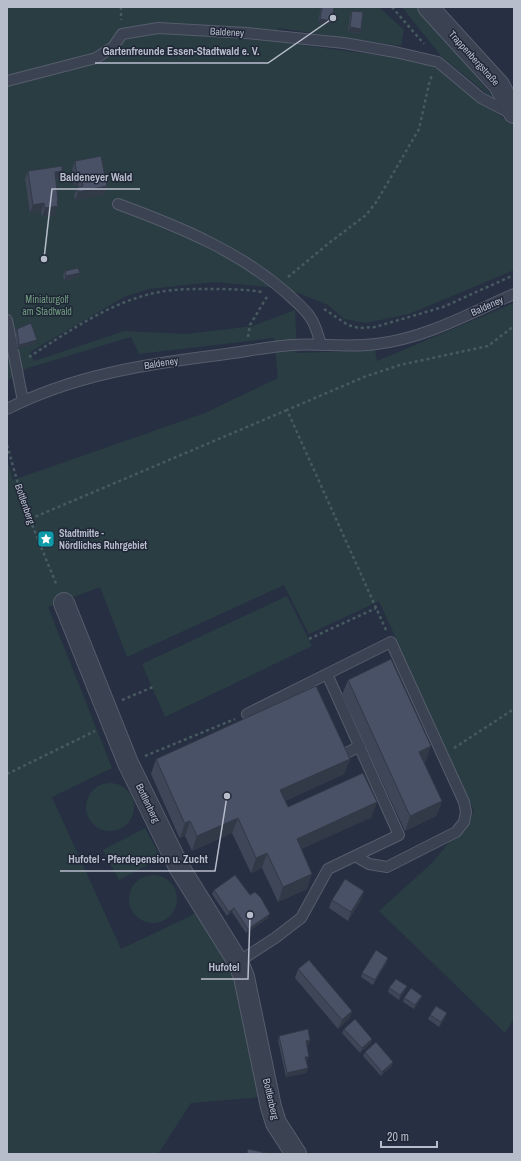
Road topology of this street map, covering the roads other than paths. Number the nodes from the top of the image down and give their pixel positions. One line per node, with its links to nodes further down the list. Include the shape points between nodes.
1 (428, 7): 3 (street, Trappenbergstraße, via 499,85)
2 (7, 81): 3 (lane, Baldeney, via 86,62 105,53 122,34 158,28 247,33 337,43 438,62 481,98)
3 (514, 114)
4 (118, 204): 7 (lane, via 163,221 251,265 310,316)
5 (514, 294): 7 (lane, Baldeney, via 410,337 375,344)
6 (7, 320): 8 (lane)
7 (321, 345): 8 (lane, Baldeney, via 291,345 111,372 62,385)
8 (23, 401): 9 (lane, Baldeney)
9 (7, 408)
10 (64, 603): 16 (street, Bottlenberg, via 128,763 173,840 179,867)
11 (327, 674): 12 (lane); 13 (lane); 15 (lane, via 391,642 465,807 464,822 456,832 387,867 369,864)
12 (247, 714)
13 (360, 746): 14 (lane); 15 (lane, via 400,835)
14 (336, 758)
15 (354, 856): 16 (lane, via 328,869 301,918)
16 (238, 962): 17 (street, Bottlenberg, via 246,984 271,1107 276,1123)
17 (296, 1154)

